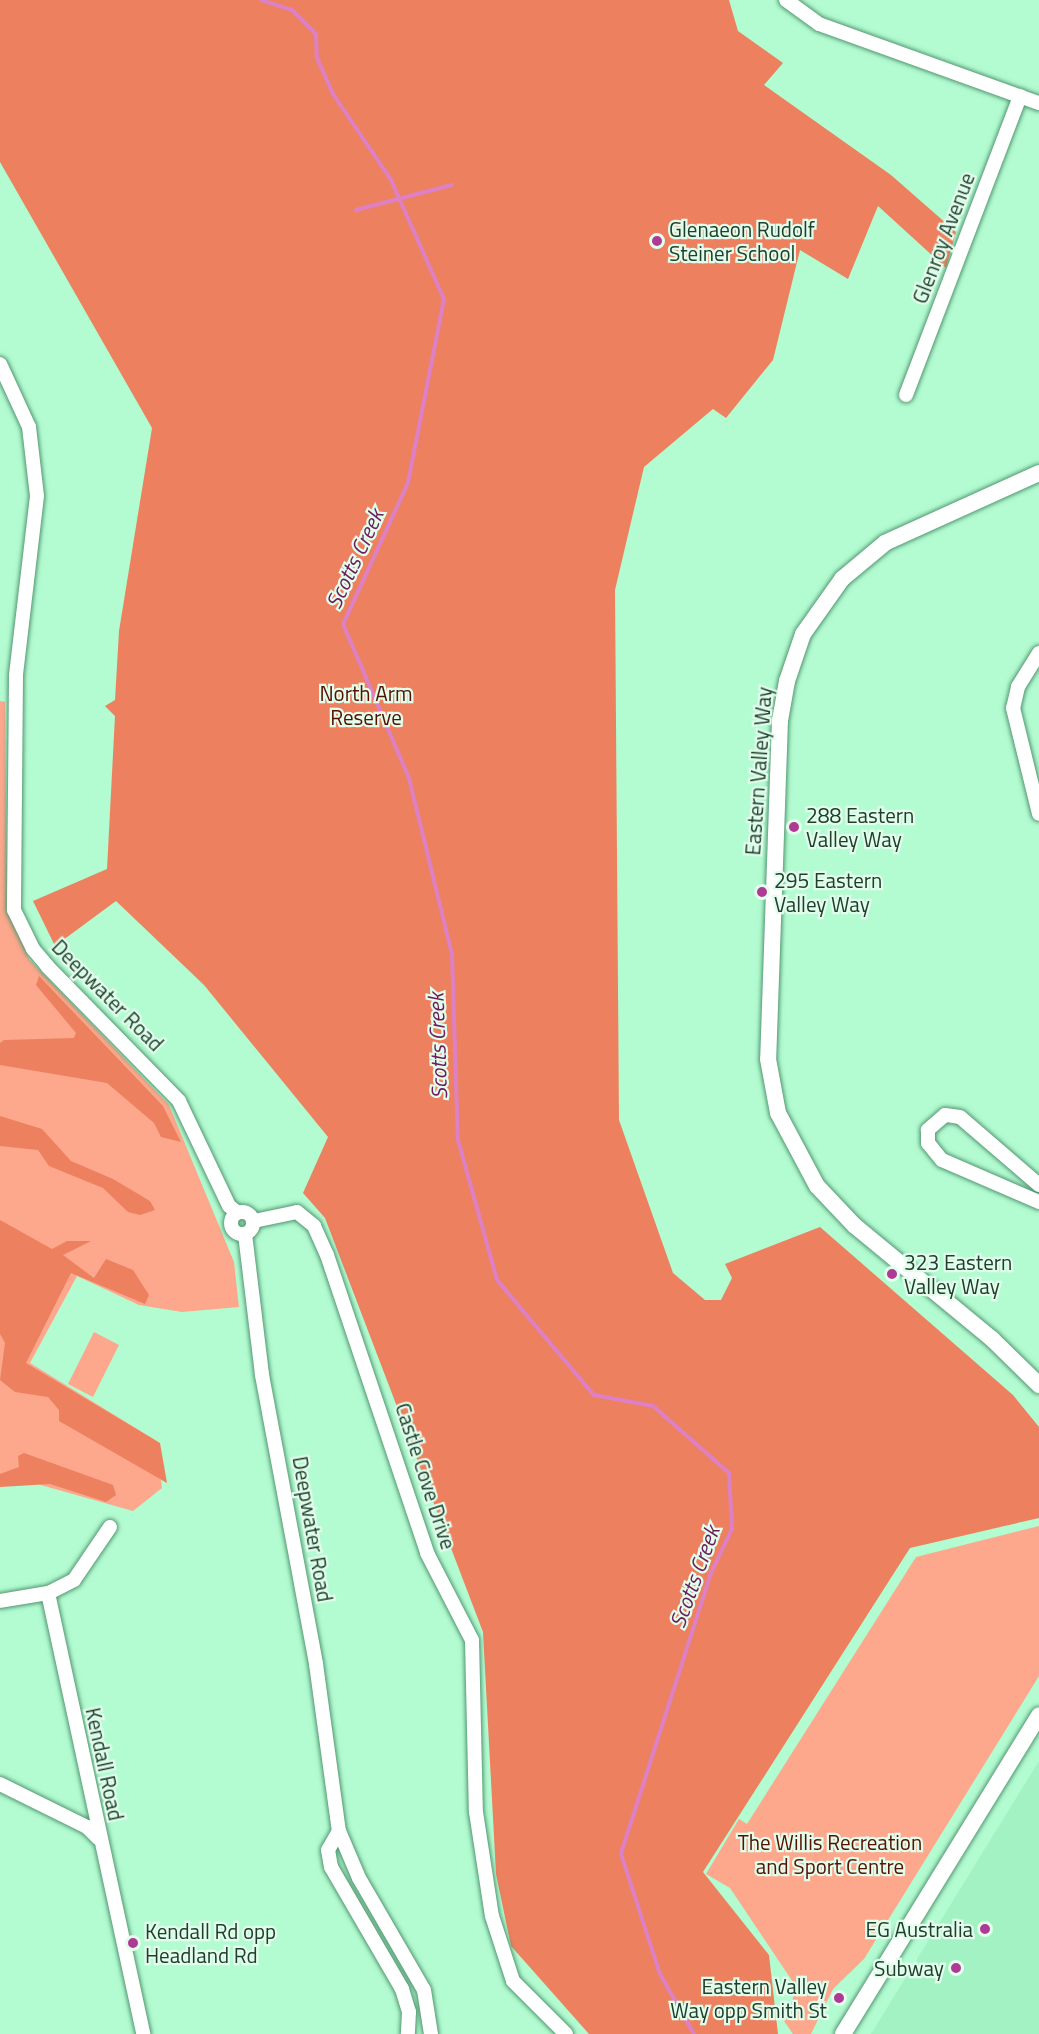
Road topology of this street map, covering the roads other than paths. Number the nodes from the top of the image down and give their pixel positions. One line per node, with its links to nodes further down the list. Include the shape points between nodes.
1 (786, 0): 2 (street, via 819,24)
2 (1020, 96): 3 (street); 5 (street, Glenroy Avenue)
3 (1039, 103)
4 (0, 363): 11 (street, Deepwater Road, via 29,426 37,496 16,676 14,910 33,949 48,967 179,1101 229,1206)
5 (906, 395)
6 (1039, 473): 14 (main road, Eastern Valley Way, via 918,525 871,553 830,593 800,641 780,720 768,1059 778,1113 817,1186 855,1226 992,1339)
7 (1039, 653): 8 (street, via 1018,687 1013,708)
8 (1039, 814)
9 (1039, 1185): 10 (street, via 960,1117 945,1115 928,1130 928,1143 942,1160)
10 (1039, 1202)
11 (238, 1213): 12 (street, via 248,1213); 13 (street, Deepwater Road, via 231,1227)
12 (254, 1221): 13 (street); 25 (street, Castle Cove Drive, via 297,1212 314,1226 327,1255 427,1553 472,1640 476,1812 492,1916 513,1981)
13 (245, 1234): 20 (street, Deepwater Road, via 262,1375 316,1664)
14 (1039, 1385)
15 (110, 1527): 16 (street, via 74,1580)
16 (48, 1593): 17 (street); 21 (street, Kendall Road)
17 (0, 1601)
18 (1039, 1715): 26 (main road)
19 (0, 1784): 21 (street, via 87,1827)
20 (339, 1831): 23 (street, Deepwater Road, via 328,1851 332,1867 402,1989 409,2012); 24 (street, Deepwater Road, via 359,1878 424,1990)
21 (100, 1843): 22 (street, Kendall Road)
22 (143, 2034)
23 (408, 2034)
24 (431, 2034)
25 (566, 2034)
26 (843, 2034)

